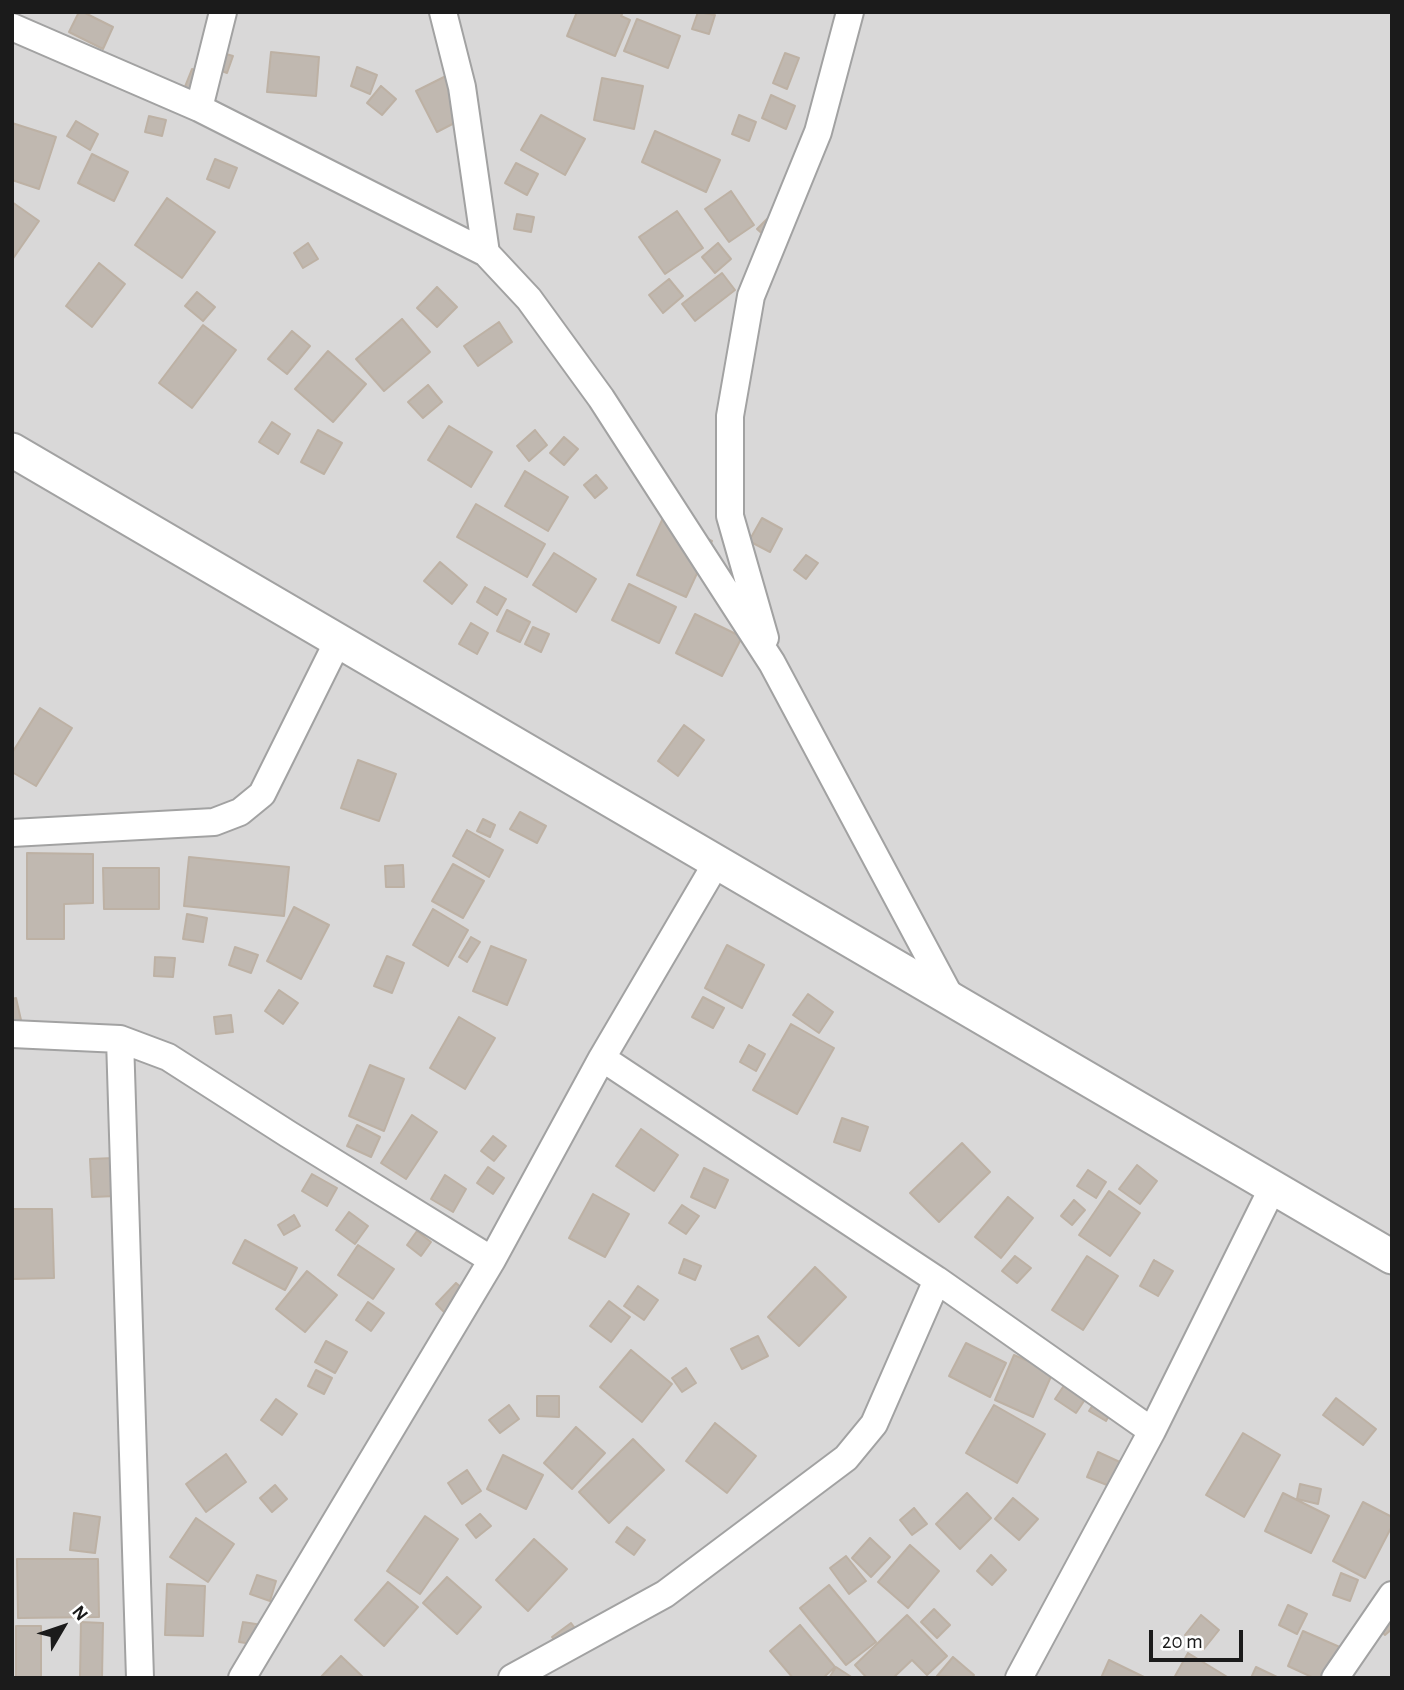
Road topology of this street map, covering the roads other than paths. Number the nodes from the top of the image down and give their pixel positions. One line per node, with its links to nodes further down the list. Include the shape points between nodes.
1 (223, 12): 5 (street)
2 (443, 12): 6 (street, via 462,87)
3 (850, 12): 9 (street, via 818,132 751,296 730,416 730,516)
4 (12, 27): 5 (street)
5 (200, 108): 6 (street)
6 (486, 253): 9 (street, via 529,299 601,398)
7 (12, 450): 8 (street)
8 (338, 640): 10 (street, via 262,794 240,813 215,822); 11 (street)
9 (772, 663): 12 (street)
10 (12, 833)
11 (717, 862): 12 (street); 15 (street)
12 (952, 1000): 16 (street)
13 (12, 1034): 14 (street)
14 (120, 1039): 18 (street, via 168,1057); 22 (street)
15 (602, 1058): 18 (street); 19 (street)
16 (1273, 1187): 17 (street); 20 (street)
17 (1392, 1257)
18 (492, 1260): 23 (street)
19 (937, 1280): 20 (street); 24 (street, via 874,1423 846,1458 665,1594)
20 (1152, 1431): 25 (street)
21 (1392, 1595): 26 (street)
22 (140, 1678)
23 (242, 1678)
24 (512, 1678)
25 (1019, 1678)
26 (1335, 1678)

